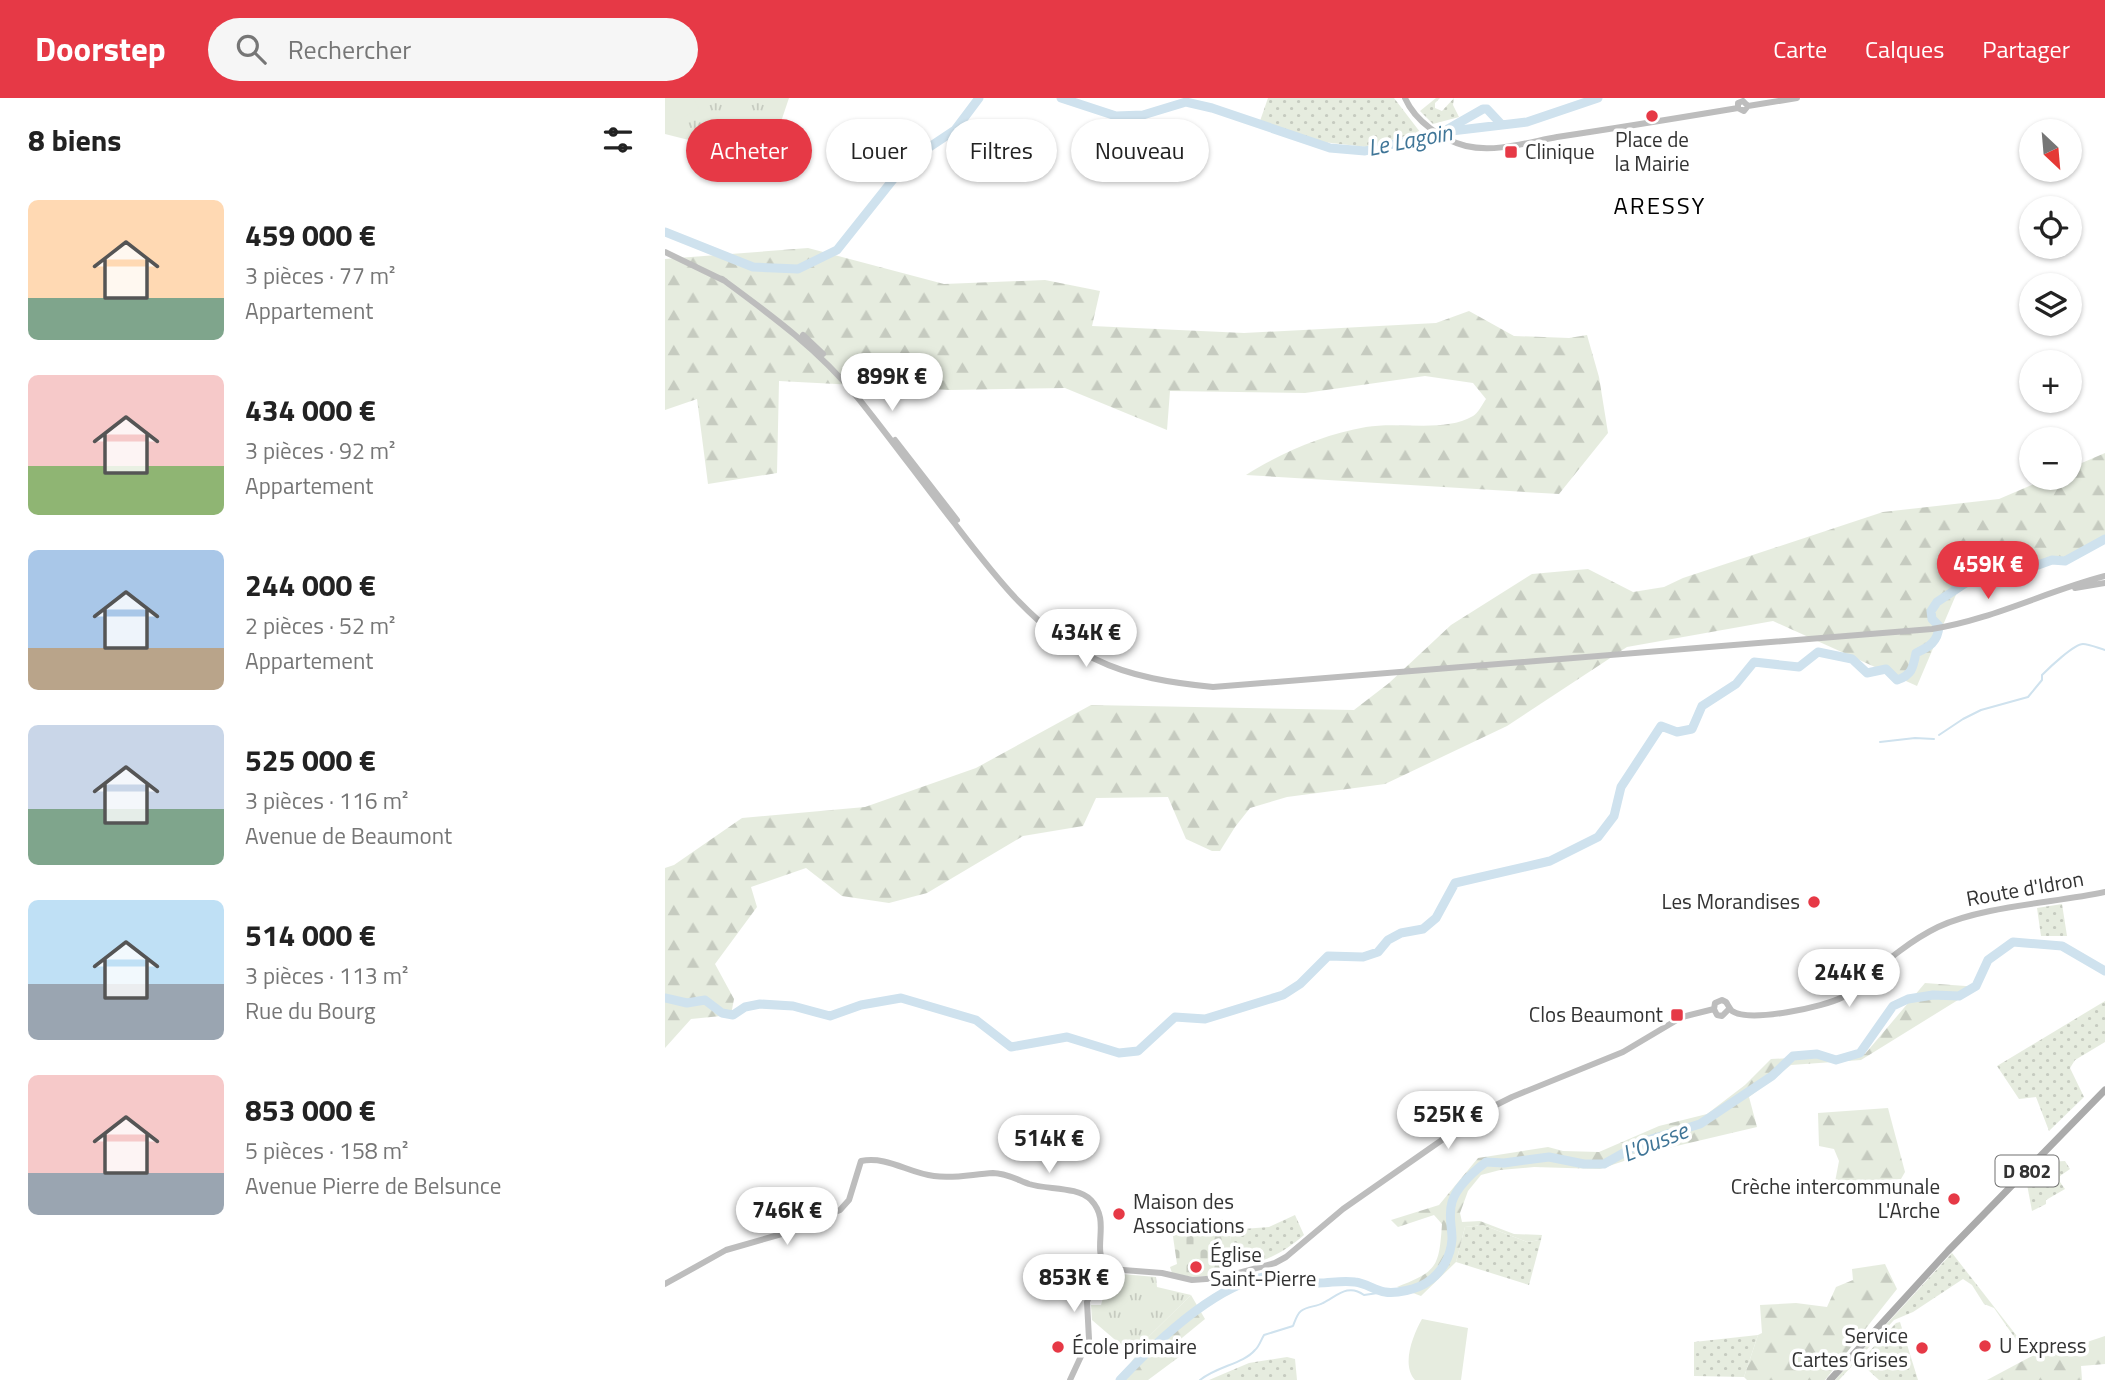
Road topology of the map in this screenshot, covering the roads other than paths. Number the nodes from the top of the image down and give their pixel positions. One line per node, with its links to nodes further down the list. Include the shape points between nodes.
1 (1797, 98): 2 (main road, via 1748,106 1741,101 1738,108 1496,147 1465,146 1442,137)
2 (1404, 99)
3 (665, 252): 6 (main road, via 722,279 819,355 857,396 987,566 1037,620 1069,644 1127,671 1187,684 1932,629)
4 (2105, 576): 6 (main road)
5 (2105, 585): 6 (main road)
6 (2039, 597)
7 (2105, 892): 9 (main road, Route d'Idron, via 1952,921 1925,933 1831,1003 1775,1014)
8 (1714, 1009): 9 (main road, via 1722,1016); 9 (main road, via 1722,1000); 11 (main road, via 1682,1017 1623,1052 1482,1112 1343,1209 1275,1263 1220,1278 1192,1280)
9 (1729, 1009)
10 (2105, 1090): 14 (main road, D 802)
11 (1105, 1266): 12 (main road, via 1100,1255 1101,1221 1086,1196 1000,1174 934,1176 874,1159 861,1161 852,1192 840,1210 726,1250); 13 (main road, via 1087,1302 1089,1339)
12 (665, 1284)
13 (1070, 1380)
14 (1830, 1380)

